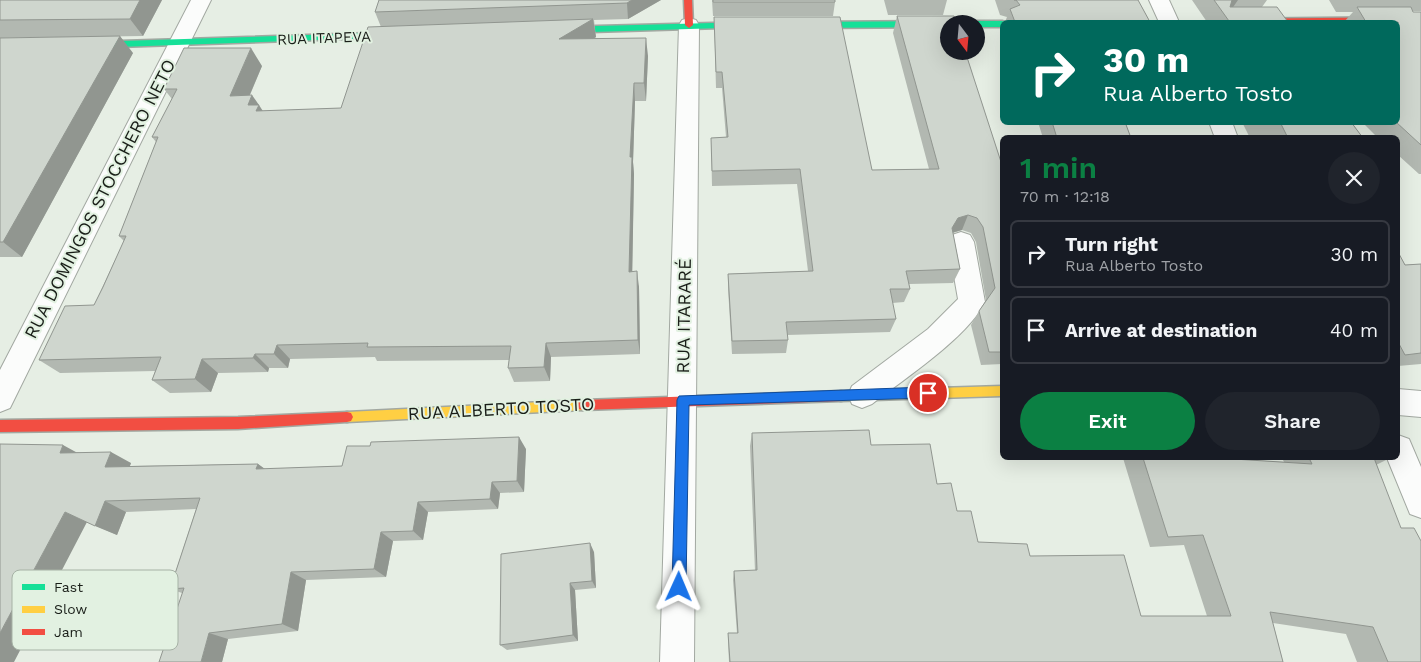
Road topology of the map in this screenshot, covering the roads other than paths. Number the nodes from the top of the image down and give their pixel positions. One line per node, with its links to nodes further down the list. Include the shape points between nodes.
1 (201, 0): 14 (street, RUA DOMINGOS STOCCHERO NETO)
2 (1158, 0): 4 (street)
3 (688, 12): 10 (street); 12 (street); 20 (street, RUA ITARARÉ)
4 (1167, 20)
5 (1400, 20): 6 (street)
6 (1421, 20)
7 (940, 24): 11 (street)
8 (985, 24): 9 (street)
9 (1000, 24)
10 (766, 25)
11 (795, 25)
12 (552, 30)
13 (414, 35): 14 (street, RUA ITAPEVA)
14 (179, 44): 15 (street, RUA ITAPEVA); 19 (street, RUA DOMINGOS STOCCHERO NETO)
15 (80, 45)
16 (961, 242): 18 (street, via 972,302 938,336)
17 (1000, 391): 18 (street, RUA ALBERTO TOSTO)
18 (862, 395): 20 (street, RUA ALBERTO TOSTO)
19 (0, 399)
20 (683, 400): 23 (street, RUA ALBERTO TOSTO, via 238,423); 26 (street, RUA ITARARÉ)
21 (1400, 402): 22 (street)
22 (1421, 404)
23 (0, 426)
24 (1400, 454): 25 (street)
25 (1421, 503)
26 (677, 662)

